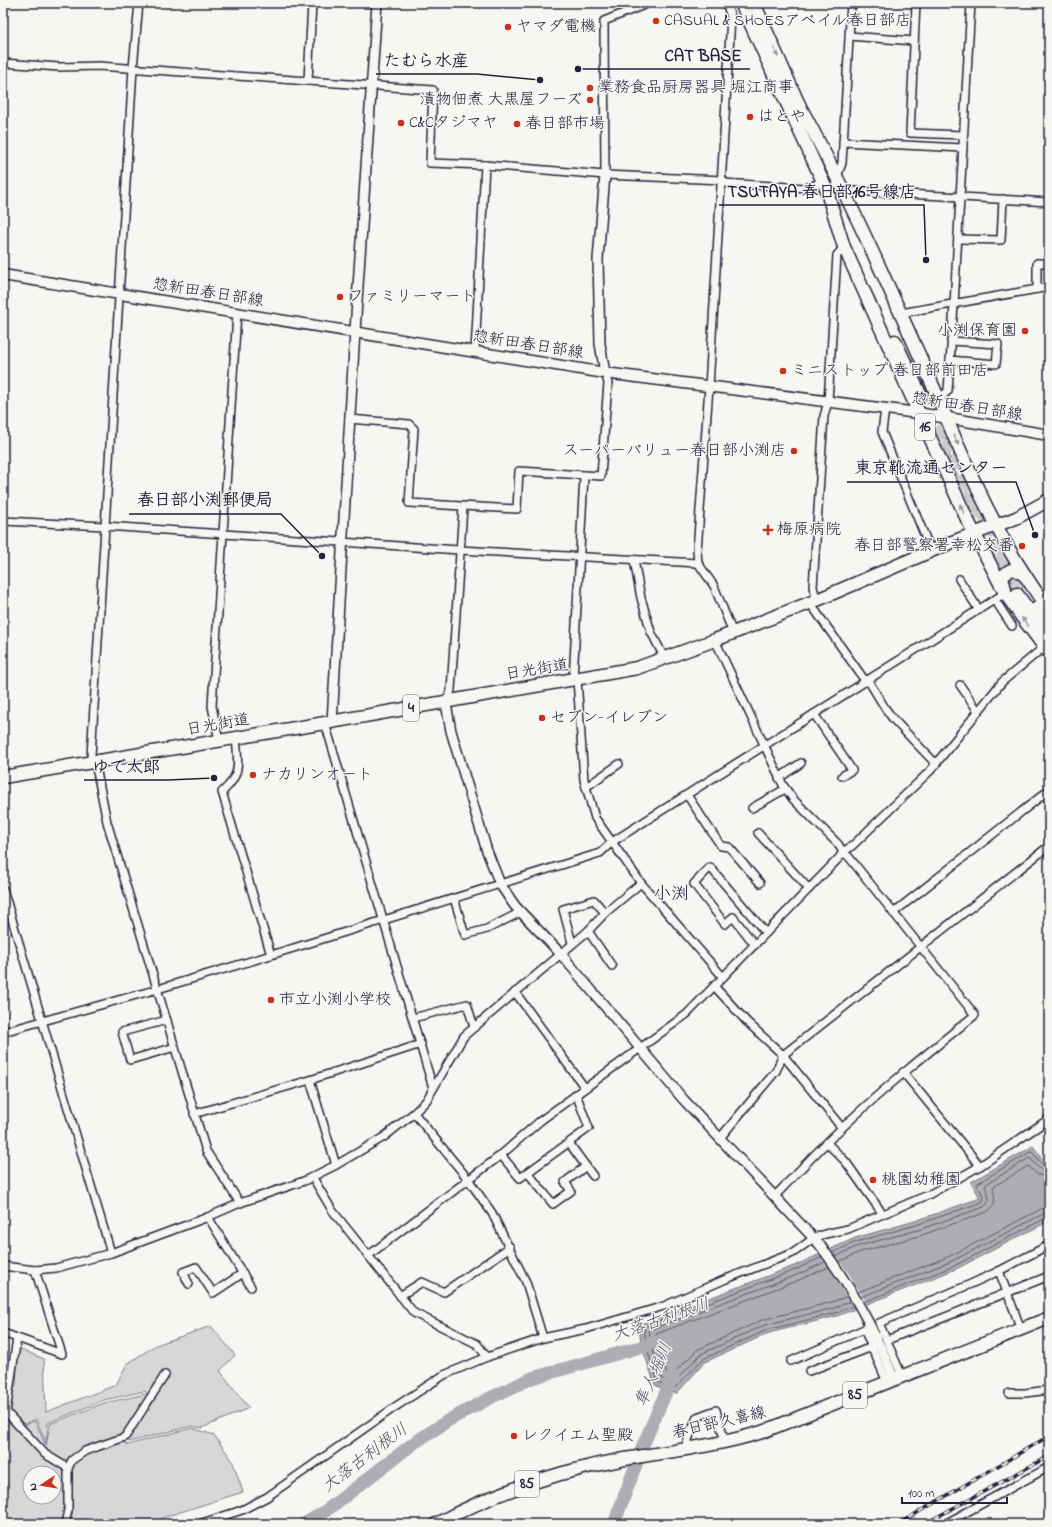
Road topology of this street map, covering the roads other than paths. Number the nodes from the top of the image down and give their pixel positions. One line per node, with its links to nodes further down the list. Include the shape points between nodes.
1 (139, 3): 14 (street)
2 (312, 3): 15 (street)
3 (377, 3): 16 (street)
4 (649, 3): 22 (street, via 604,20)
5 (726, 3): 24 (street, via 731,16)
6 (741, 3): 25 (main road, 16)
7 (754, 3): 17 (main road, 16, one-way to 17)
8 (851, 3): 11 (street)
9 (916, 3): 12 (street)
10 (971, 3): 18 (street)
11 (849, 36): 12 (street); 19 (street)
12 (914, 41): 18 (street, via 910,133)
13 (3, 63): 14 (street)
14 (133, 68): 15 (street); 36 (street)
15 (308, 81): 16 (street)
16 (373, 85): 21 (street, via 433,90 430,163); 40 (street)
17 (797, 101): 23 (main road, 16); 25 (main road, 16, via 923,393)
18 (963, 135): 20 (street)
19 (843, 142): 20 (street); 23 (street, via 842,163)
20 (963, 148): 27 (street)
21 (485, 164): 22 (street); 42 (street)
22 (605, 175): 24 (street); 44 (street, via 598,259 600,344)
23 (837, 177): 26 (main road, 16)
24 (722, 182): 25 (street, via 806,188); 45 (street)
25 (825, 185): 31 (main road, 16)
26 (845, 194): 27 (street, via 854,191); 39 (main road, 16)
27 (960, 196): 28 (street); 30 (street)
28 (1002, 199): 29 (street); 30 (street, via 1001,240)
29 (1049, 202)
30 (958, 239): 37 (street)
31 (844, 247): 47 (street, via 837,254); 49 (main road, 16)
32 (1049, 263): 35 (street, via 1037,263)
33 (3, 275): 36 (main road, 惣新田春日部線)
34 (1049, 287): 35 (street)
35 (1037, 289): 37 (street)
36 (119, 294): 38 (main road, 惣新田春日部線); 58 (street)
37 (954, 305): 39 (street); 41 (street)
38 (237, 313): 40 (main road, 惣新田春日部線); 59 (street)
39 (901, 313): 46 (main road, 16)
40 (355, 331): 42 (main road, 惣新田春日部線); 51 (street)
41 (951, 341): 43 (street); 43 (street, via 998,344 996,364)
42 (475, 352): 44 (main road, 惣新田春日部線)
43 (950, 360): 46 (street, via 948,392)
44 (605, 373): 45 (main road, 惣新田春日部線); 53 (street, via 608,384 601,476)
45 (709, 387): 47 (main road, 惣新田春日部線); 66 (street)
46 (939, 399): 50 (main road, 16)
47 (828, 402): 48 (main road, 惣新田春日部線); 70 (street, via 824,416)
48 (885, 409): 49 (main road, 惣新田春日部線); 63 (street, via 882,432)
49 (918, 414): 50 (main road, 惣新田春日部線); 60 (main road, 16, one-way to 49)
50 (946, 418): 52 (main road, 惣新田春日部線); 57 (main road, 16, one-way to 57)
51 (349, 419): 55 (street, via 409,424 414,429 409,504); 61 (street)
52 (1049, 435)
53 (584, 476): 55 (street, via 519,471 517,509); 64 (street)
54 (1048, 503): 57 (main road, 日光街道 / 4)
55 (463, 507): 62 (street)
56 (3, 521): 58 (street)
57 (996, 525): 60 (main road, 日光街道 / 4); 68 (main road, 16)
58 (105, 526): 59 (street); 89 (street, via 91,756)
59 (222, 534): 61 (street); 87 (street, via 212,706)
60 (974, 534): 63 (main road, 日光街道 / 4); 68 (main road, 16)
61 (342, 542): 62 (street); 85 (street)
62 (459, 550): 64 (street); 82 (street, via 451,690)
63 (931, 551): 70 (main road, 日光街道 / 4)
64 (578, 556): 65 (street); 79 (street)
65 (634, 560): 66 (street); 78 (street, via 651,632)
66 (698, 563): 75 (street, via 714,586)
67 (959, 579): 71 (street)
68 (1018, 588): 69 (street); 72 (main road, 16); 73 (main road, 16); 77 (main road, 16, one-way to 68, via 1024,620)
69 (995, 600): 71 (street); 74 (street)
70 (813, 601): 75 (main road, 日光街道 / 4); 80 (street)
71 (979, 610): 80 (street)
72 (1049, 611)
73 (1049, 624)
74 (1012, 626)
75 (733, 633): 76 (main road, 日光街道 / 4)
76 (715, 640): 78 (main road, 日光街道 / 4); 88 (street)
77 (1047, 646): 83 (street, via 1002,682)
78 (665, 659): 79 (main road, 日光街道 / 4, via 637,668)
79 (575, 680): 82 (main road, 日光街道 / 4); 96 (street)
80 (867, 681): 84 (street); 92 (street, via 893,719)
81 (960, 685): 83 (street)
82 (448, 701): 85 (main road, 日光街道 / 4); 107 (street, via 451,731 487,851)
83 (978, 711): 92 (street)
84 (814, 714): 88 (street); 93 (street, via 852,770)
85 (328, 722): 86 (main road, 日光街道 / 4); 114 (street)
86 (236, 738): 87 (main road, 日光街道 / 4); 121 (street, via 238,769 229,786 222,792)
87 (219, 741): 89 (main road, 日光街道 / 4)
88 (764, 746): 95 (street); 99 (street)
89 (95, 762): 94 (main road, 日光街道 / 4); 125 (street, via 106,822)
90 (801, 763): 95 (street)
91 (619, 764): 96 (street)
92 (936, 764): 104 (street)
93 (842, 776)
94 (3, 777)
95 (779, 778): 97 (street)
96 (586, 787): 102 (street, via 595,818)
97 (785, 789): 100 (street); 104 (street)
98 (1049, 790): 113 (street)
99 (687, 795): 102 (street); 106 (street, via 721,846 729,847)
100 (752, 808)
101 (758, 832): 109 (street)
102 (612, 842): 105 (street); 107 (street, via 600,853)
103 (1049, 846): 119 (street)
104 (843, 852): 109 (street); 113 (street)
105 (641, 883): 112 (street); 123 (street)
106 (760, 883)
107 (500, 884): 110 (street); 111 (street)
108 (3, 889): 128 (street)
109 (809, 890): 116 (street)
110 (454, 898): 111 (street, via 465,935 487,929); 114 (street)
111 (521, 912): 120 (street)
112 (604, 913): 115 (street); 117 (street, via 594,900 563,909)
113 (893, 913): 119 (street)
114 (383, 919): 121 (street); 127 (street)
115 (588, 931): 117 (street); 122 (street)
116 (766, 933): 118 (street); 118 (street, via 710,867 694,884 725,924 732,917)
117 (572, 943): 120 (street)
118 (755, 945): 123 (street)
119 (921, 945): 135 (street); 136 (street, via 975,1015)
120 (560, 953): 126 (street); 134 (street)
121 (271, 955): 125 (street)
122 (612, 966)
123 (723, 977): 124 (street)
124 (714, 986): 134 (street, via 687,1014); 135 (street, via 747,1022)
125 (158, 989): 128 (street); 129 (street)
126 (514, 992): 130 (street); 139 (street)
127 (413, 1018): 130 (street, via 466,1004); 132 (street)
128 (42, 1020): 131 (street); 163 (street)
129 (167, 1020): 133 (street); 133 (street, via 122,1032 130,1060)
130 (474, 1027): 138 (street, via 464,1036)
131 (3, 1032)
132 (421, 1044): 137 (street); 138 (street)
133 (175, 1047): 142 (street)
134 (640, 1047): 139 (street); 145 (street, via 683,1099)
135 (783, 1055): 144 (street); 145 (street, via 776,1071)
136 (903, 1072): 144 (street); 151 (street)
137 (310, 1080): 142 (street); 149 (street)
138 (433, 1088): 141 (street, via 426,1101)
139 (586, 1088): 140 (street)
140 (576, 1094): 146 (street, via 589,1128); 148 (street)
141 (414, 1113): 149 (street, via 384,1137); 155 (street)
142 (194, 1114): 157 (street, via 206,1150)
143 (1049, 1118): 151 (street)
144 (842, 1128): 147 (street)
145 (720, 1138): 156 (street)
146 (569, 1143): 150 (street); 152 (street)
147 (827, 1143): 156 (street); 158 (street, via 846,1162)
148 (501, 1155): 152 (street, via 520,1178); 155 (street)
149 (336, 1165): 154 (street)
150 (586, 1166): 152 (street, via 565,1182 571,1191 553,1204); 153 (street)
151 (980, 1166): 158 (street, via 930,1194)
152 (528, 1173)
153 (593, 1176)
154 (313, 1178): 157 (street); 164 (street, via 332,1210)
155 (468, 1179): 162 (street, via 492,1213); 164 (street)
156 (775, 1196): 160 (street)
157 (240, 1203): 159 (street)
158 (882, 1213): 160 (street, via 848,1229 825,1234)
159 (208, 1218): 163 (street); 168 (street)
160 (817, 1242): 178 (street, via 664,1306 586,1329); 185 (street, via 860,1305)
161 (1049, 1245): 167 (street)
162 (510, 1247): 173 (street, via 444,1292 422,1282); 178 (street, via 526,1282)
163 (111, 1253): 166 (street, via 56,1268)
164 (369, 1254): 173 (street)
165 (3, 1266): 166 (street)
166 (35, 1270): 177 (street, via 62,1354)
167 (999, 1270): 172 (street); 179 (street, via 879,1323)
168 (242, 1273): 170 (street, via 213,1293 196,1267 183,1272); 171 (street)
169 (1049, 1276): 172 (street)
170 (189, 1284)
171 (251, 1287)
172 (1008, 1293): 175 (street); 179 (street)
173 (400, 1296): 181 (street, via 414,1313 477,1344)
174 (1049, 1318): 175 (main road, 春日部久喜線 / 85)
175 (1022, 1329): 185 (main road, 春日部久喜線 / 85)
176 (3, 1333): 177 (street)
177 (17, 1338): 191 (street, via 6,1412 45,1454)
178 (543, 1338): 181 (street)
179 (886, 1340): 185 (street)
180 (872, 1346): 182 (street, via 864,1329); 183 (street); 185 (street)
181 (487, 1357): 193 (street, via 444,1375 267,1497 242,1510)
182 (791, 1361)
183 (809, 1371)
184 (165, 1375): 191 (street, via 125,1437 80,1453)
185 (894, 1379): 188 (main road, 春日部久喜線 / 85, via 778,1426)
186 (1049, 1390): 187 (street)
187 (1009, 1392)
188 (725, 1442): 189 (main road, 春日部久喜線 / 85); 189 (street, via 716,1410 698,1417)
189 (684, 1450): 194 (main road, 春日部久喜線 / 85, via 623,1460 537,1481 474,1504)
190 (1049, 1467): 195 (street)
191 (68, 1468): 192 (street)
192 (66, 1524)
193 (199, 1524)
194 (436, 1524)
195 (945, 1524)

